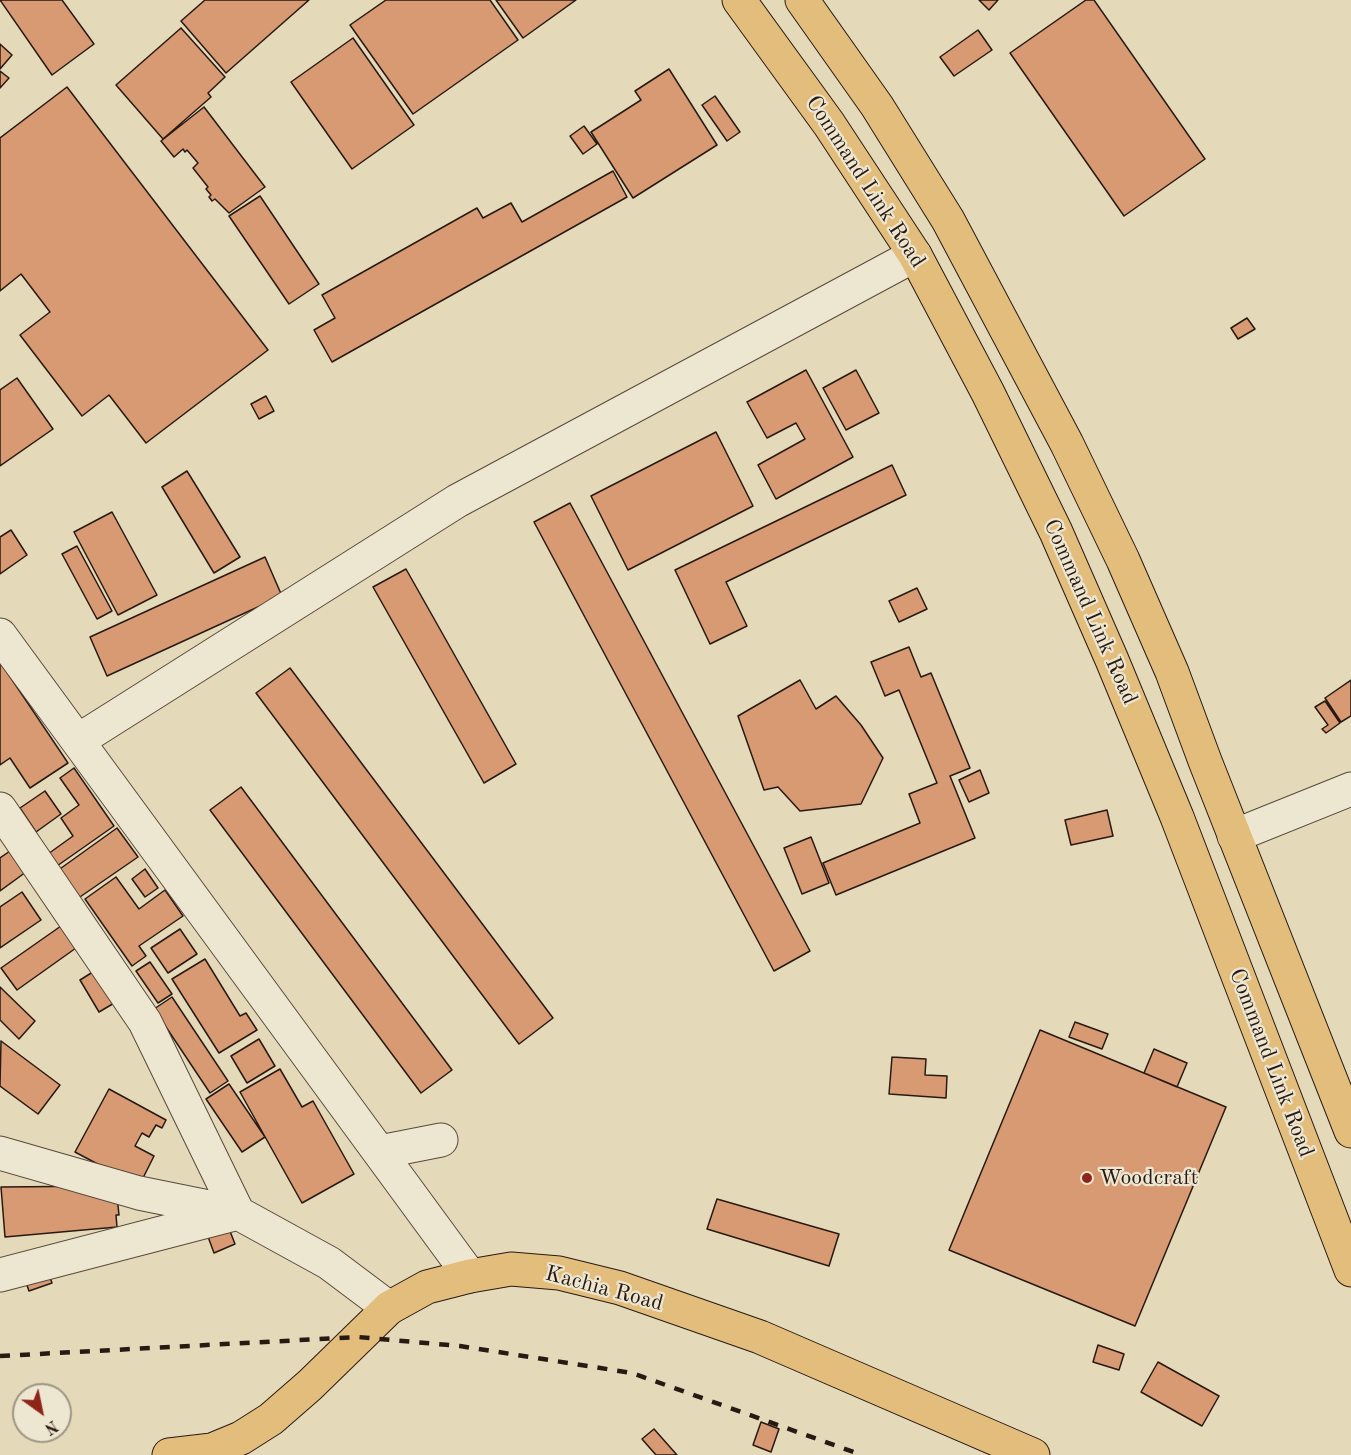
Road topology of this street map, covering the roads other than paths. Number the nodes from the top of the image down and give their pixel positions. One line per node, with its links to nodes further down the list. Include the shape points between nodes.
1 (739, 0): 3 (main road, Command Link Road, via 829,124)
2 (802, 0): 8 (main road, via 877,106 948,220 1067,444 1172,672)
3 (915, 255): 5 (street, via 458,501); 14 (main road, Command Link Road, via 1056,532 1112,660 1177,817)
4 (0, 635): 5 (street)
5 (79, 740): 11 (street)
6 (1351, 789): 8 (street)
7 (0, 809): 13 (street, via 145,1022)
8 (1234, 836): 9 (main road)
9 (1351, 1131)
10 (441, 1140): 11 (street)
11 (380, 1152): 16 (street)
12 (0, 1153): 13 (street, via 139,1192)
13 (238, 1213): 15 (street); 17 (street, via 329,1263)
14 (1351, 1270)
15 (0, 1275)
16 (470, 1276): 17 (main road, Kachia Road, via 427,1287); 19 (main road, Kachia Road, via 511,1269 559,1273 620,1288 760,1337)
17 (389, 1308): 18 (main road, Kachia Road, via 271,1419 212,1450)
18 (169, 1455)
19 (1033, 1455)

